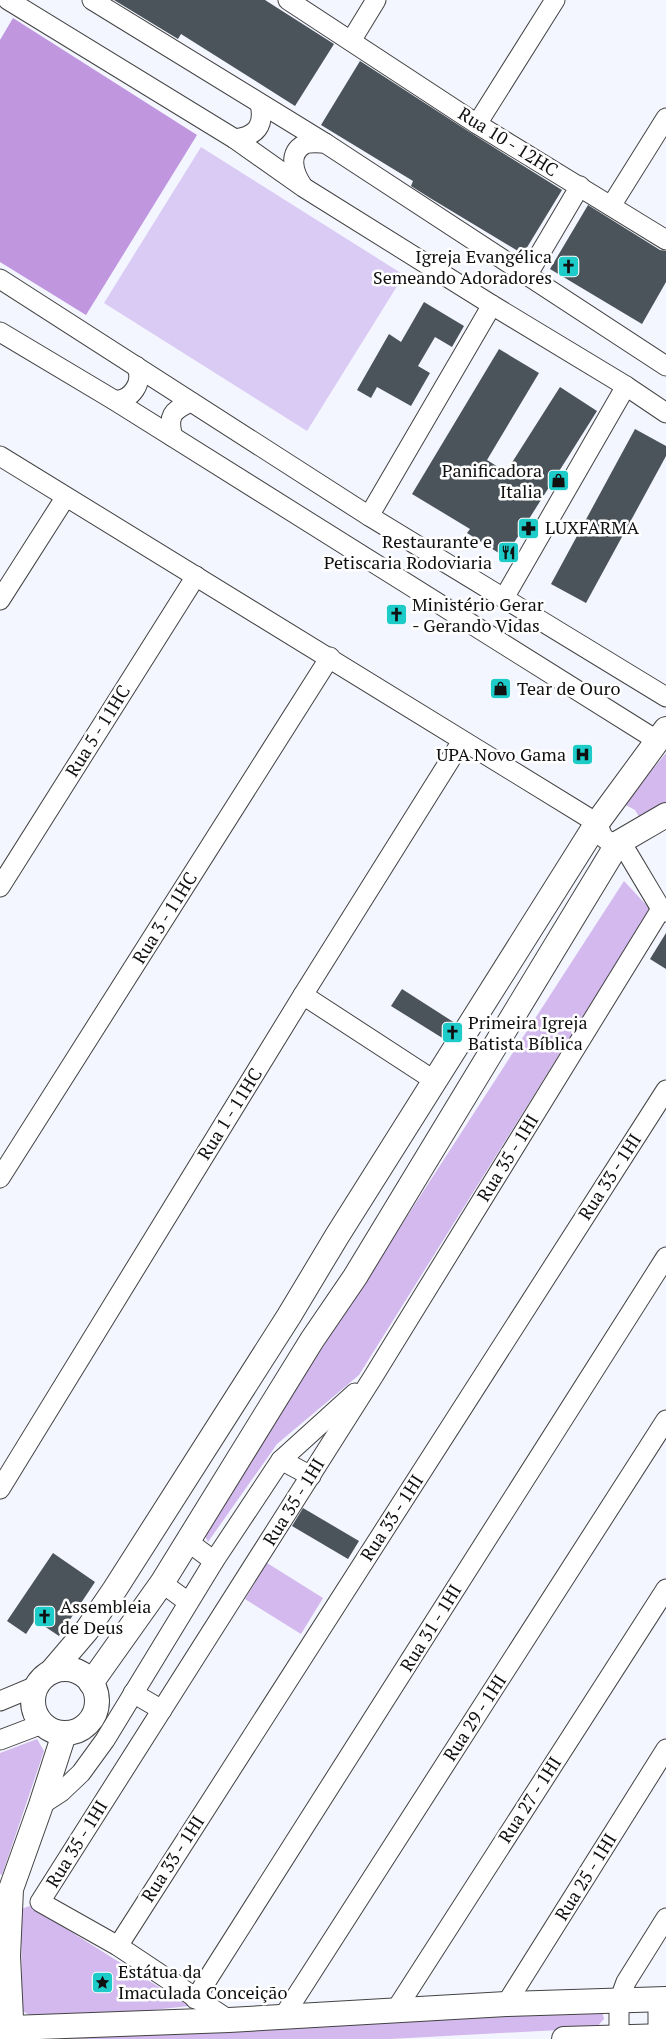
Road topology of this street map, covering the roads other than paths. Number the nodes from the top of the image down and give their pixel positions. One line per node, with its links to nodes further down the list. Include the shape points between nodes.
1 (7, 0): 6 (street); 11 (street)
2 (92, 0): 8 (street)
3 (288, 0): 7 (street, Rua 10 - 12HC)
4 (376, 0): 7 (street)
5 (555, 0): 10 (street)
6 (0, 11)
7 (351, 41): 10 (street, Rua 10 - 12HC)
8 (260, 104): 11 (street, via 261,122 256,130 248,137); 12 (street)
9 (666, 118): 15 (street)
10 (477, 124): 13 (street, Rua 10 - 12HC)
11 (235, 139): 14 (street)
12 (325, 143): 14 (street, via 306,144 293,159 294,174); 17 (street)
13 (580, 186): 15 (street, Rua 10 - 12HC); 17 (street)
14 (303, 187): 19 (street)
15 (611, 206): 16 (street, Rua 10 - 12HC)
16 (666, 240)
17 (528, 274): 22 (street)
18 (0, 279): 21 (street)
19 (492, 305): 23 (street); 30 (street)
20 (0, 332): 24 (street)
21 (136, 366): 24 (street, via 139,377 133,392 121,401); 25 (street)
22 (666, 366)
23 (626, 386): 26 (street); 32 (street)
24 (114, 400): 27 (street)
25 (191, 402): 27 (street, via 171,417); 30 (street)
26 (666, 413)
27 (173, 437): 36 (street)
28 (0, 456): 29 (street)
29 (65, 498): 31 (street); 33 (street)
30 (369, 516): 32 (street)
31 (196, 576): 34 (street); 41 (street, Rua 5 - 11HC)
32 (504, 598): 35 (street)
33 (0, 600)
34 (330, 657): 37 (street); 46 (street, Rua 3 - 11HC)
35 (666, 697)
36 (662, 735): 39 (street)
37 (462, 741): 39 (street); 43 (street, Rua 1 - 11HC)
38 (666, 814): 40 (street)
39 (597, 823): 40 (street, via 603,837); 44 (street)
40 (618, 843): 42 (street, via 636,865); 49 (street)
41 (0, 887)
42 (664, 911): 52 (street, Rua 35 - 1HI)
43 (302, 995): 44 (street); 56 (street, Rua 1 - 11HC)
44 (435, 1081): 48 (street)
45 (666, 1090): 75 (street, Rua 33 - 1HI)
46 (0, 1178)
47 (666, 1257): 76 (street, Rua 31 - 1HI)
48 (322, 1263): 49 (street, via 326,1280 336,1288); 50 (street)
49 (349, 1285): 51 (street)
50 (289, 1316): 51 (street, via 302,1315 312,1323); 62 (street, via 115,1589 87,1630)
51 (316, 1334): 57 (street)
52 (373, 1377): 54 (street); 55 (street, Rua 35 - 1HI)
53 (666, 1420): 81 (street, Rua 29 - 1HI)
54 (281, 1460): 55 (street); 58 (street)
55 (310, 1476): 66 (street, Rua 35 - 1HI)
56 (0, 1489)
57 (187, 1541): 58 (street); 59 (street)
58 (214, 1561): 61 (street)
59 (162, 1583): 61 (street); 63 (street)
60 (666, 1589): 80 (street, Rua 27 - 1HI)
61 (188, 1602): 64 (street)
62 (44, 1679): 63 (street, via 69,1669); 65 (street); 67 (street, via 33,1696 36,1716)
63 (91, 1683): 68 (street, via 97,1700 93,1717 81,1730)
64 (133, 1693): 66 (street); 70 (street)
65 (0, 1701)
66 (162, 1710): 72 (street, Rua 35 - 1HI)
67 (42, 1724): 68 (street); 69 (street)
68 (64, 1734): 73 (street)
69 (0, 1740)
70 (105, 1740): 72 (street); 73 (street, via 81,1773)
71 (666, 1749): 79 (street, Rua 25 - 1HI)
72 (133, 1755): 75 (street, Rua 35 - 1HI, via 40,1902)
73 (41, 1805): 83 (street, via 11,1889)
74 (666, 1918): 78 (street, via 626,1982)
75 (118, 1946): 76 (street, Rua 35 - 1HI)
76 (196, 1999): 82 (street, Rua 35 - 1HI)
77 (662, 2000): 78 (street); 84 (street)
78 (619, 2001): 79 (street); 85 (street)
79 (506, 2004): 80 (street)
80 (394, 2011): 81 (street)
81 (283, 2016): 82 (street)
82 (230, 2020): 83 (street)
83 (7, 2029)
84 (661, 2037): 85 (street)
85 (620, 2038): 86 (street)
86 (564, 2039)

